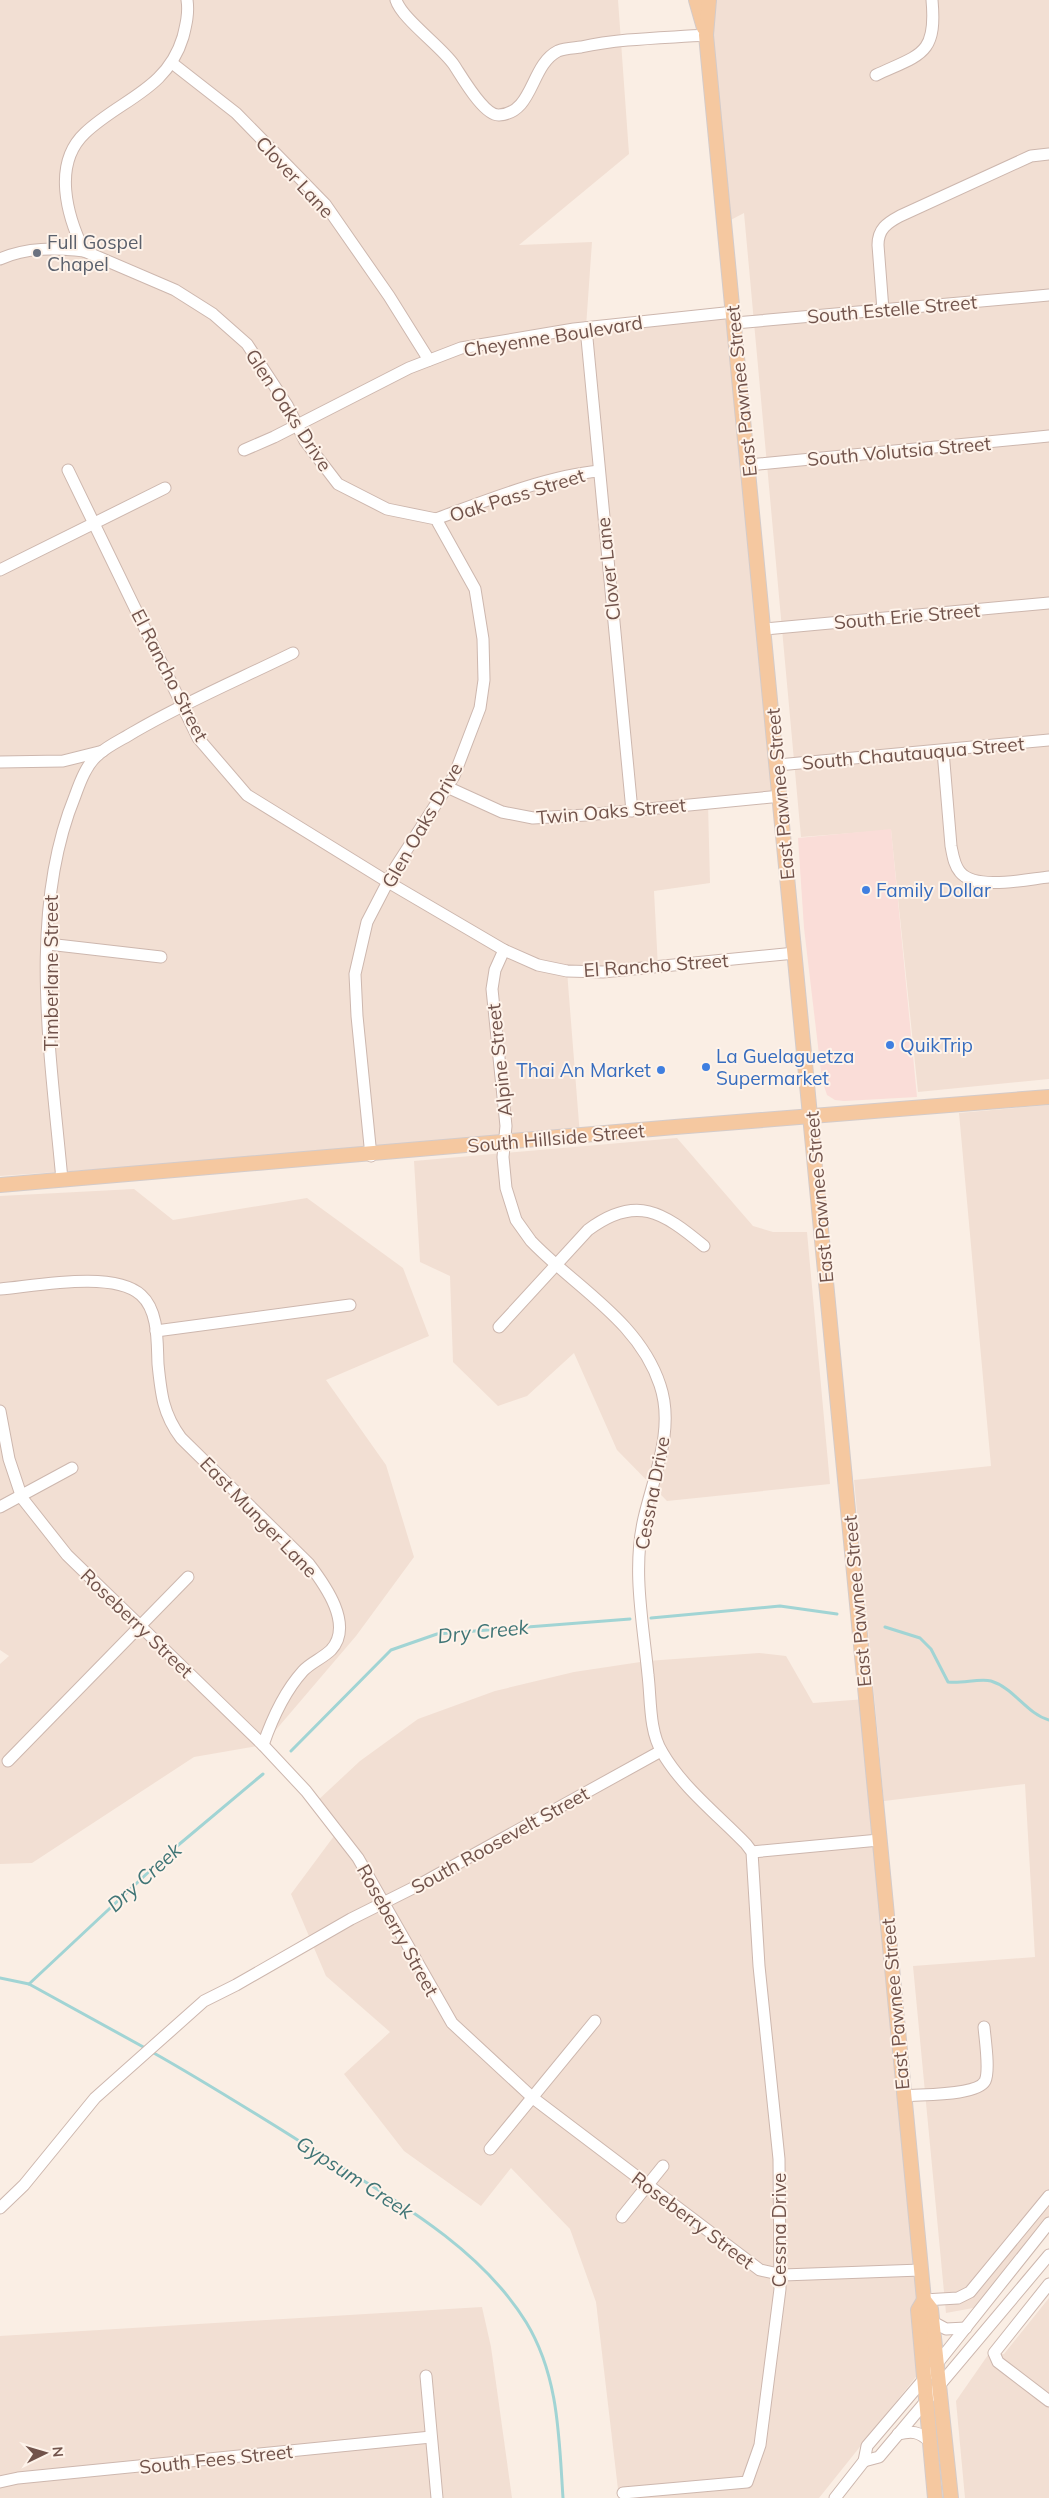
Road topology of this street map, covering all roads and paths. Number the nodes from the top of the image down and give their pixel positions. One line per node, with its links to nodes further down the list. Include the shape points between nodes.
1 (187, 0): 7 (street, via 187,22)
2 (396, 0): 6 (street, via 453,64 474,96 491,113 498,115 514,111 522,104 533,82 558,51 593,44)
3 (696, 0): 6 (main road, East Pawnee Street)
4 (709, 0): 6 (main road, East Pawnee Street)
5 (932, 0): 8 (street, via 934,24 925,50)
6 (706, 35): 14 (main road, East Pawnee Street)
7 (172, 63): 10 (street, via 151,87 85,134 75,146 65,187 72,227); 16 (street, Clover Lane, via 236,114 325,204)
8 (876, 75)
9 (1049, 154): 13 (street, via 1031,156 900,216 883,227 878,234)
10 (84, 250): 11 (street, via 50,248); 17 (street, Glen Oaks Drive, via 175,290 213,314 248,344)
11 (0, 258)
12 (1049, 295): 13 (street, South Estelle Street)
13 (883, 310): 14 (street, South Estelle Street)
14 (734, 318): 15 (street, Cheyenne Boulevard); 20 (main road, East Pawnee Street)
15 (586, 328): 16 (street, Cheyenne Boulevard, via 461,348); 22 (street, Clover Lane)
16 (429, 360): 17 (street, Cheyenne Boulevard)
17 (297, 425): 19 (street, Cheyenne Boulevard); 24 (street, Glen Oaks Drive, via 305,441 338,484 387,508)
18 (1049, 436): 20 (street, South Volutsia Street)
19 (244, 450)
20 (749, 465): 28 (main road, East Pawnee Street)
21 (68, 470): 25 (street, El Rancho Street)
22 (599, 471): 24 (street, Oak Pass Street, via 577,473 478,503); 38 (street, Clover Lane)
23 (165, 488): 25 (street)
24 (436, 520): 36 (street, Glen Oaks Drive, via 475,589 483,639 484,680 480,708)
25 (94, 524): 26 (street); 30 (street, El Rancho Street)
26 (0, 570)
27 (1049, 603): 28 (street, South Erie Street)
28 (765, 629): 35 (main road, East Pawnee Street)
29 (293, 653): 30 (street, Timberlane Street)
30 (182, 706): 32 (street, Timberlane Street); 40 (street, El Rancho Street, via 198,738 247,795)
31 (1049, 740): 33 (street, South Chautauqua Street)
32 (104, 750): 34 (street, via 63,761); 41 (street, Timberlane Street, via 85,773 58,845 51,888)
33 (943, 750): 35 (street, South Chautauqua Street); 39 (street, via 951,846 961,873 969,879 992,883)
34 (0, 762)
35 (778, 765): 37 (main road, East Pawnee Street)
36 (447, 787): 38 (street, Twin Oaks Street, via 517,816 542,818); 40 (street, Glen Oaks Drive)
37 (780, 796): 38 (street, Twin Oaks Street); 43 (main road, East Pawnee Street)
38 (632, 811)
39 (1049, 877)
40 (388, 882): 42 (street, El Rancho Street); 48 (street, Glen Oaks Drive, via 368,922 355,974)
41 (48, 944): 44 (street); 49 (street, Timberlane Street, via 48,1020)
42 (504, 950): 43 (street, El Rancho Street, via 538,965 602,972); 47 (street, Alpine Street, via 495,970 492,989)
43 (795, 953): 46 (main road, East Pawnee Street)
44 (161, 957)
45 (1049, 1096): 46 (main road, South Hillside Street)
46 (812, 1117): 47 (main road, South Hillside Street); 66 (main road, East Pawnee Street)
47 (505, 1143): 48 (main road, South Hillside Street); 52 (street, Cessna Drive, via 503,1157 510,1206 522,1230)
48 (371, 1156): 49 (main road, South Hillside Street)
49 (62, 1180): 50 (main road, South Hillside Street)
50 (0, 1185)
51 (704, 1246): 52 (street, via 672,1220 645,1211 623,1211 605,1217 588,1230)
52 (556, 1265): 55 (street); 64 (street, Cessna Drive, via 640,1343 664,1400 663,1444 644,1519 638,1567 655,1737)
53 (0, 1289): 56 (street, East Munger Lane, via 82,1282 111,1283 142,1295)
54 (350, 1305): 56 (street)
55 (499, 1328)
56 (156, 1331): 63 (street, East Munger Lane, via 160,1381 169,1422 181,1438 309,1564 326,1587 336,1613 340,1631 332,1649 304,1670 284,1697)
57 (0, 1411): 59 (street, Roseberry Street, via 9,1459)
58 (72, 1468): 59 (street)
59 (21, 1494): 60 (street); 62 (street, Roseberry Street, via 67,1555)
60 (0, 1507)
61 (188, 1577): 62 (street)
62 (141, 1626): 63 (street, Roseberry Street); 65 (street)
63 (263, 1745): 68 (street, Roseberry Street, via 306,1791 358,1858)
64 (661, 1750): 67 (street, via 673,1770); 68 (street, South Roosevelt Street)
65 (8, 1761)
66 (879, 1840): 67 (street); 71 (main road, East Pawnee Street)
67 (752, 1852): 82 (street, Cessna Drive, via 759,1966 778,2159)
68 (382, 1904): 72 (street, Roseberry Street, via 452,2023); 77 (street, South Roosevelt Street, via 204,2001 94,2098 24,2186)
69 (595, 2020): 72 (street)
70 (984, 2027): 71 (street, via 986,2072 982,2084 968,2091)
71 (904, 2096): 81 (main road, East Pawnee Street)
72 (533, 2098): 73 (street); 75 (street, Roseberry Street)
73 (490, 2149)
74 (663, 2166): 75 (street)
75 (648, 2185): 78 (street); 82 (street, Roseberry Street, via 760,2270)
76 (1049, 2196): 84 (street, via 970,2292 958,2298)
77 (0, 2208)
78 (622, 2217)
79 (1049, 2223): 86 (street)
80 (1049, 2255): 90 (street)
81 (921, 2270): 82 (street, Roseberry Street); 84 (main road, East Pawnee Street)
82 (780, 2275): 98 (street, Cessna Drive, via 760,2445 747,2482)
83 (1049, 2284): 92 (street, via 994,2353 998,2362)
84 (924, 2300): 85 (main road, East Pawnee Street, via 931,2309); 89 (main road, East Pawnee Street, via 918,2310)
85 (932, 2322): 86 (street, via 948,2329); 87 (main road, East Pawnee Street)
86 (966, 2328): 87 (street)
87 (936, 2365): 89 (street); 90 (main road, East Pawnee Street)
88 (426, 2376): 94 (street)
89 (924, 2380): 91 (main road, East Pawnee Street); 96 (street, via 867,2446)
90 (940, 2386): 91 (street); 102 (main road, East Pawnee Street)
91 (926, 2400): 93 (street); 95 (main road, East Pawnee Street)
92 (1049, 2401)
93 (898, 2434): 95 (street, via 919,2433); 96 (street, via 879,2457)
94 (431, 2437): 97 (street, South Fees Street); 99 (street)
95 (930, 2442): 101 (main road, East Pawnee Street)
96 (864, 2461): 100 (street)
97 (0, 2482)
98 (623, 2493)
99 (437, 2498)
100 (835, 2498)
101 (935, 2498)
102 (952, 2498)

